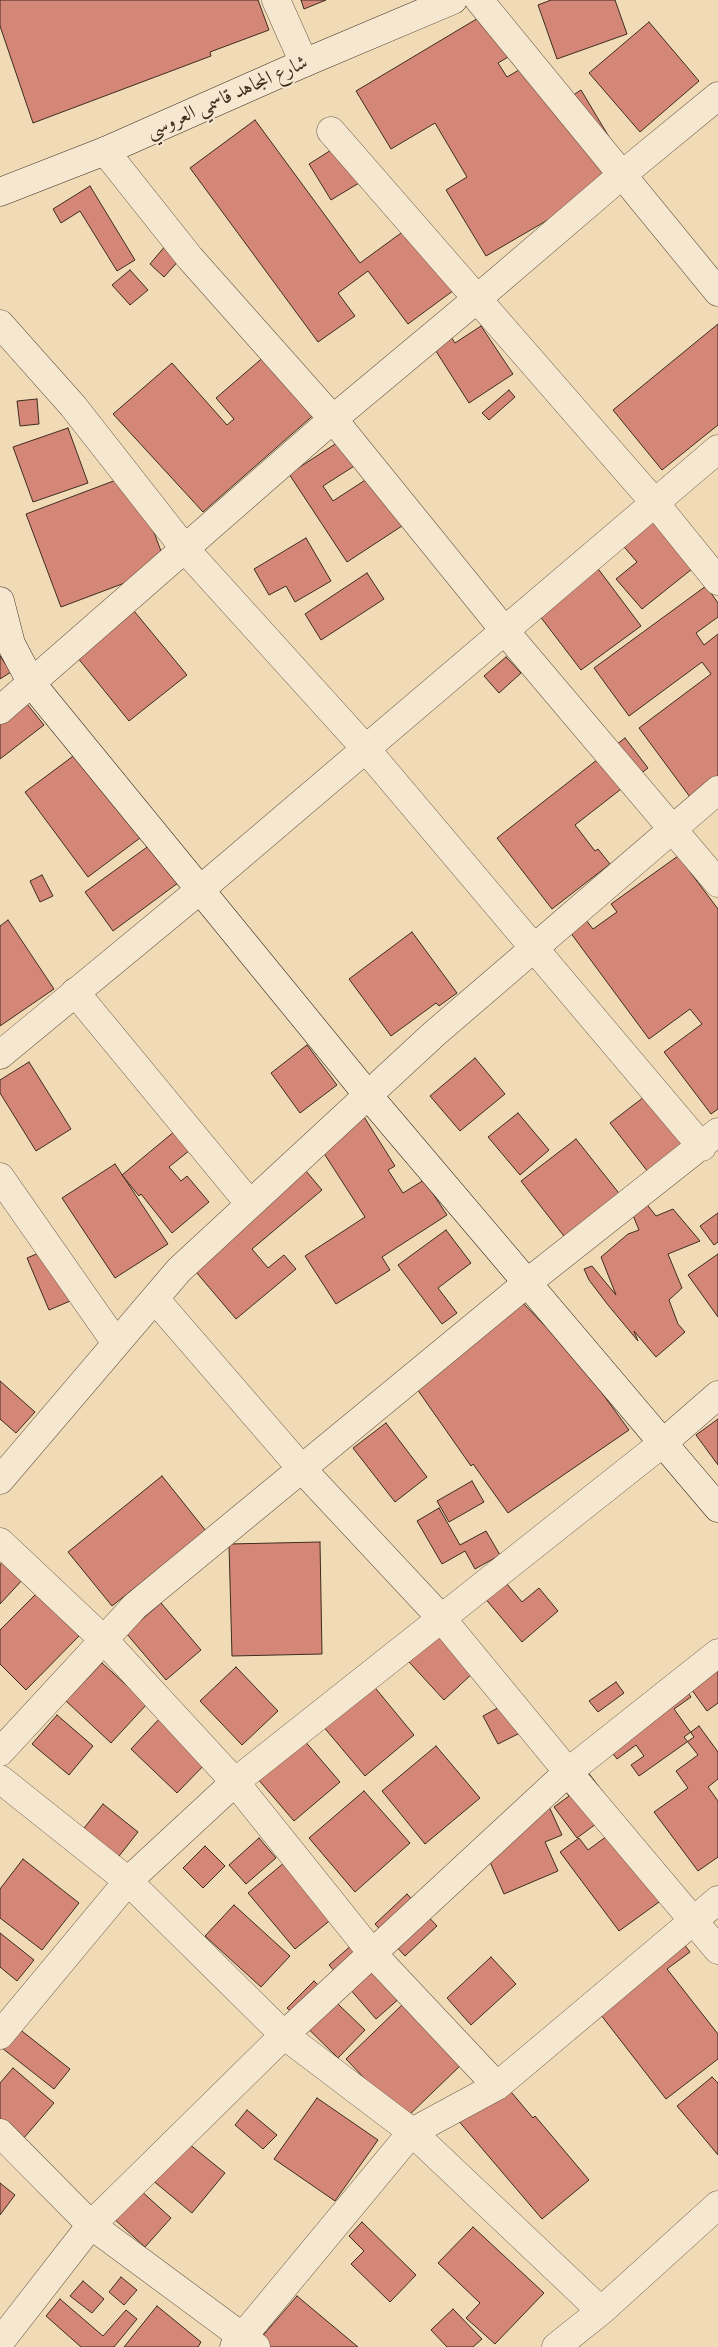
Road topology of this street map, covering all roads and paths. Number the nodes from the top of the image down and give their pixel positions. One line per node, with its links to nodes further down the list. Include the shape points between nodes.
1 (276, 0): 4 (street)
2 (454, 0): 4 (street, شارع المجاهد قاسمي العروسي)
3 (479, 0): 8 (street)
4 (304, 63): 7 (street, شارع المجاهد قاسمي العروسي)
5 (718, 96): 8 (street)
6 (331, 131): 11 (street)
7 (106, 151): 9 (street, شارع المجاهد قاسمي العروسي); 13 (street, via 190,258)
8 (623, 174): 10 (street); 11 (street)
9 (0, 192)
10 (718, 292)
11 (478, 298): 13 (street); 15 (street)
12 (0, 324): 16 (street, via 73,406)
13 (333, 419): 16 (street); 19 (street)
14 (718, 449): 15 (street)
15 (655, 503): 17 (street); 19 (street)
16 (185, 548): 20 (street); 22 (street)
17 (718, 581)
18 (0, 601): 20 (street, via 11,644)
19 (504, 630): 22 (street); 24 (street)
20 (32, 684): 21 (street); 26 (street)
21 (0, 710)
22 (365, 748): 26 (street); 27 (street)
23 (718, 790): 24 (street)
24 (670, 830): 25 (street); 27 (street)
25 (718, 883)
26 (201, 889): 28 (street); 30 (street)
27 (534, 948): 30 (street); 31 (street)
28 (75, 992): 29 (street); 33 (street)
29 (0, 1055)
30 (367, 1094): 33 (street); 34 (street)
31 (710, 1139): 34 (street)
32 (3, 1192): 36 (street)
33 (250, 1204): 35 (street, via 180,1270)
34 (527, 1283): 38 (street); 39 (street)
35 (155, 1299): 36 (street); 39 (street)
36 (116, 1343): 40 (street)
37 (718, 1395): 38 (street)
38 (664, 1442): 41 (street); 43 (street)
39 (301, 1468): 43 (street); 44 (street, via 135,1606)
40 (0, 1480)
41 (718, 1508)
42 (0, 1542): 44 (street)
43 (442, 1619): 47 (street); 49 (street)
44 (104, 1640): 46 (street); 49 (street)
45 (718, 1653): 47 (street)
46 (0, 1752)
47 (568, 1772): 52 (street); 54 (street)
48 (0, 1779): 50 (street)
49 (235, 1782): 50 (street); 54 (street)
50 (128, 1882): 55 (street); 56 (street)
51 (718, 1900): 52 (street)
52 (692, 1921): 53 (street); 57 (street)
53 (718, 1950)
54 (372, 1953): 56 (street); 57 (street)
55 (0, 2035)
56 (284, 2035): 58 (street); 61 (street)
57 (497, 2086): 58 (street)
58 (412, 2132): 62 (street); 64 (street)
59 (0, 2133): 61 (street)
60 (718, 2205): 62 (street)
61 (91, 2225): 63 (street); 64 (street)
62 (601, 2311): 65 (street)
63 (0, 2342)
64 (244, 2343)
65 (556, 2347)

